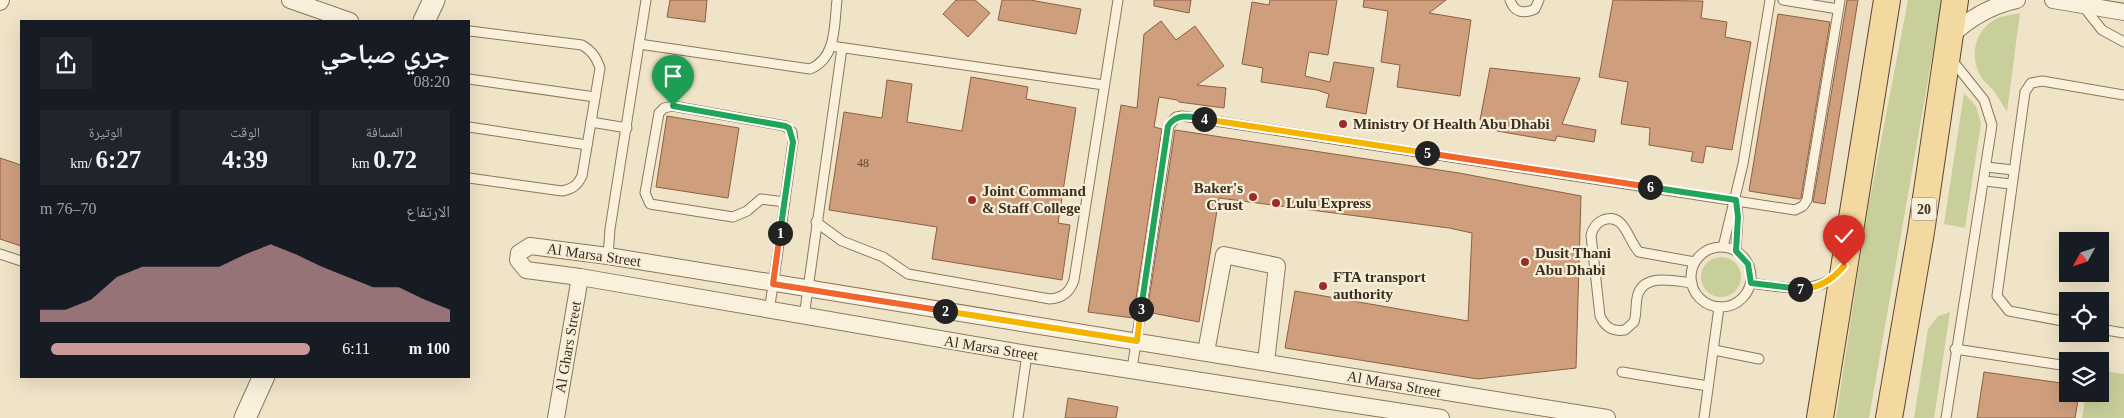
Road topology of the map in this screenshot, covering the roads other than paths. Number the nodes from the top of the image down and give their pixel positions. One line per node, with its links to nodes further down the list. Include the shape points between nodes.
1 (290, 0): 17 (street)
2 (434, 0): 18 (street)
3 (646, 0): 21 (lane)
4 (838, 0): 23 (lane)
5 (1118, 0): 26 (lane)
6 (1510, 0): 7 (lane, via 1519,12 1535,9)
7 (1538, 0)
8 (1770, 0): 38 (lane)
9 (1783, 0): 15 (lane)
10 (1887, 0): 47 (main road)
11 (1955, 0): 22 (main road, 20)
12 (2017, 0): 22 (street, via 1980,13 1960,27)
13 (2053, 0): 14 (street)
14 (2083, 3): 16 (street); 20 (lane, via 2102,30)
15 (1839, 5): 38 (lane, via 1806,203 1800,209 1790,210)
16 (2124, 12)
17 (347, 20)
18 (424, 20)
19 (470, 31): 28 (lane, via 582,45 597,58 600,68)
20 (2124, 42)
21 (639, 44): 23 (lane, via 810,69 828,57); 31 (lane)
22 (1947, 45): 33 (lane, via 1988,108 1992,130); 83 (main road, 20)
23 (831, 46): 24 (lane)
24 (842, 48): 26 (lane); 40 (lane)
25 (470, 79): 28 (lane)
26 (1104, 86): 40 (lane, via 1074,280 1063,296 1050,299 908,274 883,256 842,241)
27 (2124, 95): 34 (lane, via 2042,81 2031,83 2025,92)
28 (595, 97): 29 (lane)
29 (591, 122): 31 (lane); 32 (lane)
30 (470, 127): 32 (lane)
31 (627, 128): 44 (lane)
32 (587, 145): 35 (lane, via 582,176 571,189 562,191)
33 (1986, 167): 34 (lane); 36 (lane)
34 (2013, 170): 37 (lane)
35 (470, 178)
36 (1985, 181): 37 (lane); 62 (lane)
37 (2011, 184): 56 (lane, via 1997,296 2009,311)
38 (1736, 200): 41 (lane); 42 (lane); 60 (lane, via 1176,117 1168,126)
39 (785, 202): 39 (lane, via 793,142 789,128 673,106 659,113 646,193 650,204 733,217 747,211 761,199); 51 (lane)
40 (816, 222): 52 (lane)
41 (1723, 247): 42 (lane); 46 (lane, via 1708,250)
42 (1736, 251): 50 (lane, via 1748,264)
43 (0, 254): 45 (lane)
44 (608, 256): 48 (street, Al Marsa Street, via 530,246 519,253 518,260 526,270); 51 (street, Al Marsa Street)
45 (20, 261)
46 (1695, 262): 49 (lane); 49 (lane, via 1639,252 1632,246 1624,226 1613,219 1596,224 1591,235 1600,316 1612,330 1625,330 1634,322 1638,293 1649,282)
47 (1844, 266): 50 (lane, via 1837,275 1816,287 1804,289); 76 (main road)
48 (580, 277): 54 (street, Al Marsa Street); 78 (street, Al Ghars Street)
49 (1692, 282): 53 (lane, via 1698,297)
50 (1751, 283): 53 (lane, via 1740,301)
51 (773, 284): 52 (street, Al Marsa Street); 54 (lane)
52 (808, 290): 55 (lane); 57 (street, Al Marsa Street)
53 (1719, 307): 63 (lane)
54 (769, 311): 55 (street, Al Marsa Street)
55 (804, 317): 61 (street, Al Marsa Street)
56 (2059, 320)
57 (1027, 324): 60 (street, Al Marsa Street); 61 (street, via 1016,330 958,321 953,327)
58 (2109, 330): 59 (lane)
59 (2124, 333)
60 (1137, 341): 64 (street, Al Marsa Street); 69 (lane)
61 (952, 342): 65 (street, Al Marsa Street)
62 (1956, 349): 68 (lane); 84 (lane)
63 (1714, 350): 66 (lane); 73 (lane)
64 (1206, 352): 67 (street, Al Marsa Street); 67 (street, via 1224,255 1277,266)
65 (1026, 354): 69 (street, Al Marsa Street); 79 (lane)
66 (1759, 358)
67 (1266, 362): 72 (street, Al Marsa Street)
68 (2059, 365)
69 (1132, 369): 75 (street, Al Marsa Street)
70 (1622, 372): 73 (lane)
71 (263, 378): 77 (street)
72 (1367, 379): 74 (street, Al Marsa Street); 75 (street)
73 (1708, 386): 82 (lane)
74 (1449, 394): 80 (street); 81 (street, Al Marsa Street)
75 (1361, 406): 80 (street, Al Marsa Street)
76 (1818, 415)
77 (245, 418)
78 (556, 418)
79 (1018, 418)
80 (1443, 418)
81 (1607, 418)
82 (1704, 418)
83 (1889, 418)
84 (1946, 418)

